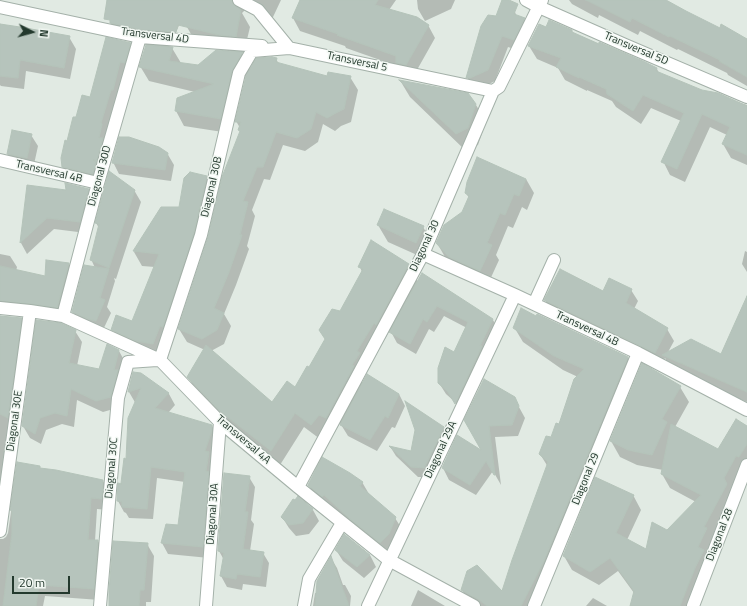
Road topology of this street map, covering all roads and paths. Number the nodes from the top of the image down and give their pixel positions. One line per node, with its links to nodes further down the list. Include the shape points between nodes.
1 (239, 0): 6 (street, via 258,10)
2 (526, 0): 3 (street, Transversal 5D)
3 (540, 4): 7 (street, Diagonal 30, via 499,86); 8 (street, Transversal 5D)
4 (0, 7): 5 (street, Transversal 4D)
5 (140, 36): 6 (street, Transversal 4D); 10 (street, Diagonal 30D)
6 (289, 48): 7 (street, Transversal 5); 19 (street, Diagonal 30B, via 252,51 239,73 200,235)
7 (493, 91): 11 (street, Diagonal 30)
8 (747, 97)
9 (0, 160): 10 (street, Transversal 4B)
10 (98, 183): 17 (street, Diagonal 30D)
11 (423, 254): 13 (street, Transversal 4B); 23 (street, Diagonal 30)
12 (554, 260): 14 (street)
13 (515, 295): 14 (street, Transversal 4B); 26 (street, Diagonal 29A)
14 (534, 304): 18 (street, Transversal 4B)
15 (0, 308): 16 (street, Transversal 4A)
16 (30, 311): 17 (street, Transversal 4A); 25 (street, Diagonal 30E)
17 (63, 316): 19 (street, Transversal 4A)
18 (638, 353): 20 (street, Transversal 4B); 32 (street, Diagonal 29)
19 (160, 360): 21 (street, Transversal 4A); 27 (street, Diagonal 30C, via 128,362 118,398)
20 (747, 410)
21 (220, 422): 23 (street, Transversal 4A); 28 (street, Diagonal 30A)
22 (747, 465): 33 (street, Diagonal 28)
23 (298, 487): 24 (street, Transversal 4A)
24 (342, 523): 26 (street, Transversal 4A); 29 (street, via 309,579)
25 (0, 531)
26 (389, 560): 30 (street, Diagonal 29A); 31 (street, Transversal 4A)
27 (100, 606)
28 (206, 606)
29 (304, 606)
30 (368, 606)
31 (474, 606)
32 (534, 606)
33 (693, 606)

